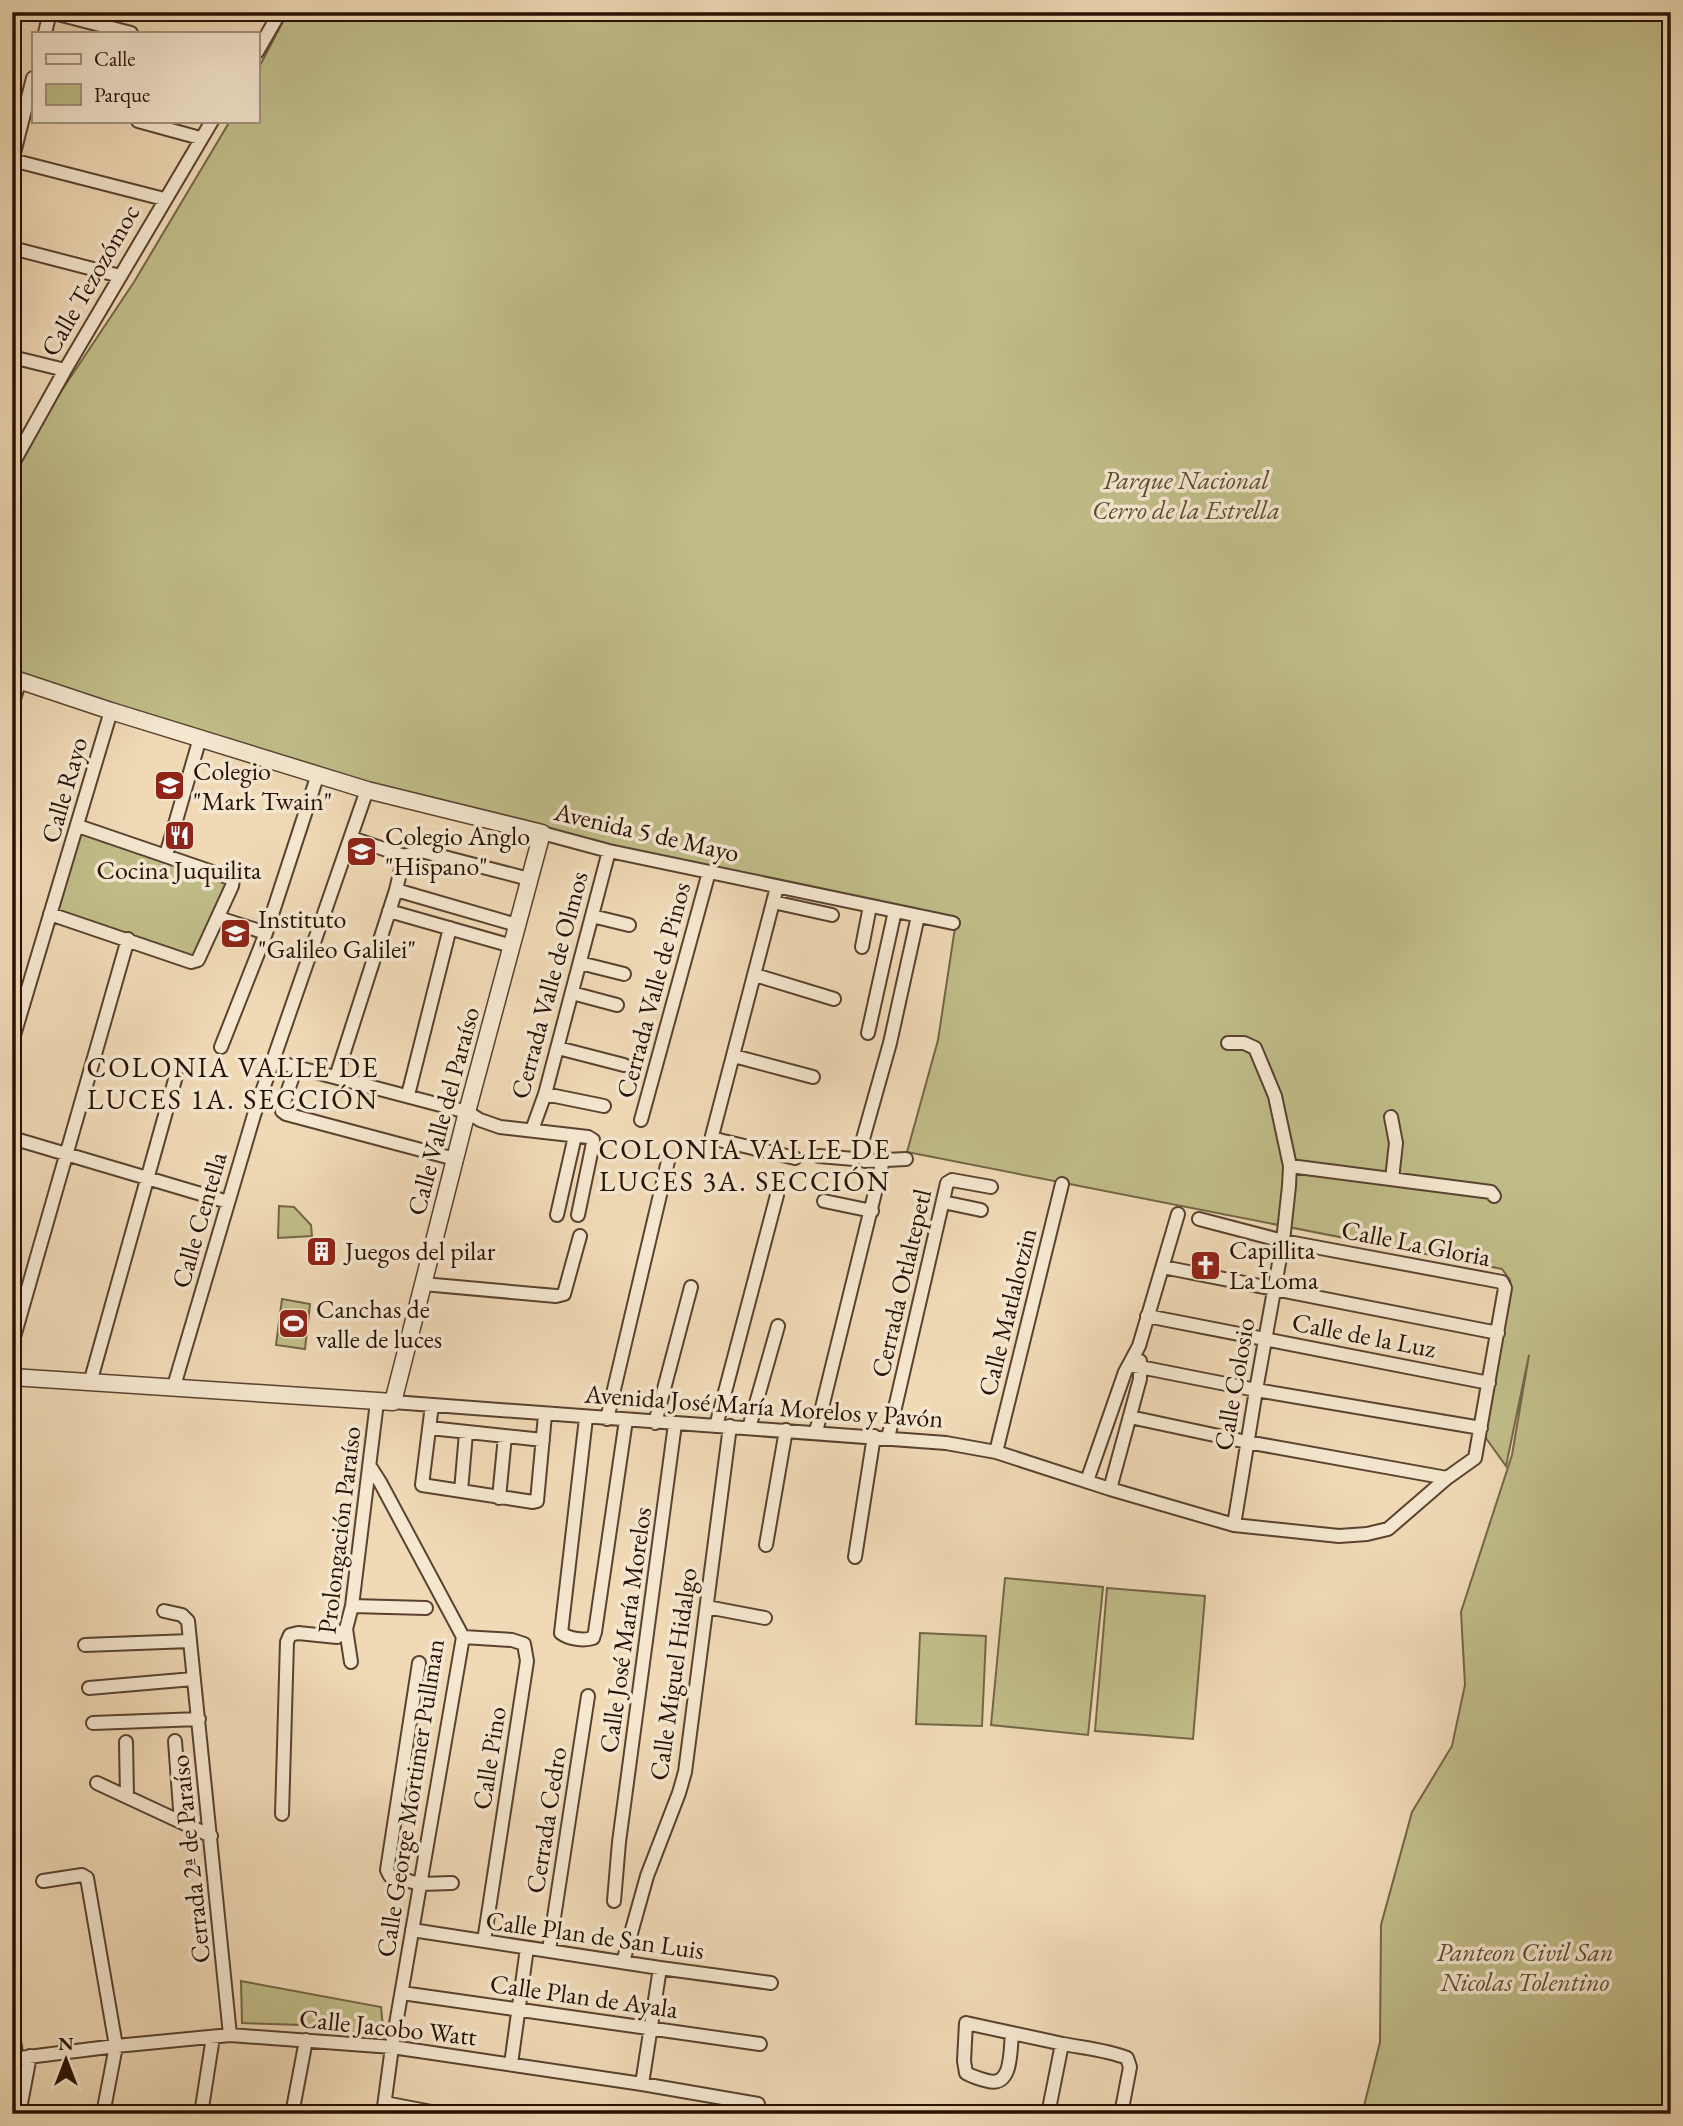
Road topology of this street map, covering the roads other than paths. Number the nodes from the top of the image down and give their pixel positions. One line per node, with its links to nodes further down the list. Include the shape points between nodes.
1 (50, 12): 3 (street); 4 (street)
2 (280, 12): 5 (street)
3 (45, 32)
4 (127, 32)
5 (259, 49)
6 (31, 92): 10 (street)
7 (142, 122): 9 (street)
8 (211, 122): 9 (street, Calle Tezozómoc)
9 (200, 138): 11 (street, Calle Tezozómoc)
10 (12, 160): 11 (street)
11 (164, 199): 13 (street, Calle Tezozómoc)
12 (12, 248): 13 (street)
13 (120, 276): 15 (street, Calle Tezozómoc)
14 (12, 357): 15 (street)
15 (65, 370): 16 (street, Calle Tezozómoc)
16 (13, 462)
17 (16, 679): 18 (street); 19 (street, Avenida 5 de Mayo)
18 (12, 705)
19 (111, 711): 20 (street, Avenida 5 de Mayo); 23 (street, Calle Rayo)
20 (200, 738): 21 (street, Avenida 5 de Mayo); 27 (street)
21 (318, 774): 22 (street, Avenida 5 de Mayo); 46 (street)
22 (368, 790): 24 (street, Avenida 5 de Mayo); 25 (street, Calle Centella)
23 (78, 826): 27 (street); 37 (street, Calle Rayo)
24 (542, 833): 26 (street, Avenida 5 de Mayo); 30 (street, Calle Valle del Paraíso)
25 (352, 838): 28 (street); 62 (street, Calle Centella)
26 (609, 851): 29 (street, Avenida 5 de Mayo); 39 (street, Cerrada Valle de Olmos)
27 (166, 855): 41 (street, via 233,878)
28 (404, 856): 30 (street, via 421,851); 32 (street)
29 (709, 872): 31 (street, Avenida 5 de Mayo); 73 (street, Cerrada Valle de Pinos)
30 (529, 879): 43 (street, Calle Valle del Paraíso)
31 (777, 887): 33 (street); 34 (street, Avenida 5 de Mayo)
32 (396, 890): 35 (street); 43 (street)
33 (774, 902): 38 (street); 52 (street)
34 (870, 906): 36 (street, Avenida 5 de Mayo); 49 (street)
35 (389, 911): 45 (street); 66 (street)
36 (895, 911): 40 (street, Avenida 5 de Mayo); 56 (street)
37 (50, 914): 47 (street); 57 (street, Calle Rayo)
38 (832, 915)
39 (592, 916): 44 (street); 50 (street, Cerrada Valle de Olmos)
40 (918, 916): 42 (street, Avenida 5 de Mayo); 78 (street, via 890,1043 859,1153 854,1159)
41 (219, 918): 46 (street); 47 (street, via 198,960 191,962)
42 (953, 923)
43 (517, 925): 48 (street, Calle Valle del Paraíso)
44 (629, 925)
45 (450, 928): 48 (street); 69 (street)
46 (266, 933): 59 (street)
47 (128, 939): 77 (street)
48 (512, 946): 71 (street, Calle Valle del Paraíso)
49 (862, 947)
50 (580, 962): 51 (street); 53 (street, Cerrada Valle de Olmos)
51 (624, 974)
52 (755, 975): 54 (street); 61 (street)
53 (572, 993): 55 (street); 60 (street, Cerrada Valle de Olmos)
54 (834, 999)
55 (617, 1005)
56 (867, 1033)
57 (12, 1042)
58 (1228, 1043): 85 (street, Calle Colosio, via 1255,1048 1275,1096)
59 (221, 1047)
60 (558, 1048): 63 (street); 68 (street, Cerrada Valle de Olmos)
61 (734, 1056): 67 (street); 79 (street, via 712,1136)
62 (273, 1061): 64 (street); 93 (street, Calle Centella)
63 (624, 1065)
64 (296, 1067): 66 (street); 80 (street, via 283,1105 286,1114)
65 (176, 1076): 86 (street)
66 (336, 1077): 69 (street)
67 (813, 1077)
68 (545, 1094): 70 (street); 74 (street, Cerrada Valle de Olmos)
69 (408, 1095): 71 (street)
70 (604, 1106)
71 (467, 1111): 74 (street, via 500,1127); 80 (street, Calle Valle del Paraíso)
72 (1391, 1117): 87 (street, via 1396,1143)
73 (641, 1120)
74 (532, 1130): 75 (street)
75 (575, 1136): 98 (street, via 593,1140); 99 (street)
76 (12, 1138): 77 (street)
77 (67, 1155): 86 (street); 111 (street)
78 (819, 1156)
79 (795, 1158)
80 (455, 1159): 104 (street, Calle Valle del Paraíso)
81 (883, 1160): 82 (street); 84 (street); 96 (street)
82 (906, 1160)
83 (668, 1161): 123 (street)
84 (865, 1161)
85 (1290, 1166): 87 (street); 102 (street, Calle Colosio)
86 (146, 1177): 93 (street); 114 (street)
87 (1392, 1179): 91 (street)
88 (1062, 1184): 140 (street, Calle Matlalotzin)
89 (991, 1187): 94 (street, Cerrada Otlaltepetl, via 952,1180)
90 (777, 1195): 127 (street)
91 (1494, 1196)
92 (824, 1201): 96 (street)
93 (229, 1202): 116 (street, Calle Centella)
94 (943, 1202): 95 (street); 137 (street, Cerrada Otlaltepetl)
95 (981, 1210)
96 (872, 1211): 133 (street)
97 (1178, 1214): 103 (street)
98 (578, 1215)
99 (557, 1216)
100 (1199, 1219): 102 (street, Calle La Gloria)
101 (580, 1236): 104 (street, via 564,1294)
102 (1283, 1241): 106 (street, Calle Colosio); 109 (street, Calle La Gloria, via 1502,1282)
103 (1163, 1267): 106 (street); 107 (street)
104 (423, 1284): 118 (street, Calle Valle del Paraíso)
105 (691, 1287): 125 (street)
106 (1274, 1289): 109 (street); 110 (street, Calle Colosio)
107 (1147, 1316): 110 (street, Calle de la Luz); 112 (street)
108 (778, 1326): 130 (street)
109 (1498, 1333): 115 (street)
110 (1265, 1339): 115 (street, Calle de la Luz); 117 (street, Calle Colosio)
111 (12, 1344)
112 (1135, 1366): 117 (street); 121 (street, via 1140,1379); 143 (street, via 1125,1372)
113 (12, 1377): 114 (street, Avenida José María Morelos y Pavón)
114 (90, 1383): 116 (street, Avenida José María Morelos y Pavón)
115 (1489, 1383): 131 (street)
116 (174, 1386): 118 (street, Avenida José María Morelos y Pavón)
117 (1256, 1390): 131 (street); 139 (street, Calle Colosio)
118 (385, 1402): 119 (street, Avenida José María Morelos y Pavón); 141 (street, Prolongación Paraíso)
119 (432, 1405): 120 (street, Avenida José María Morelos y Pavón); 129 (street)
120 (545, 1415): 122 (street, Avenida José María Morelos y Pavón); 138 (street)
121 (1130, 1417): 139 (street); 144 (street)
122 (586, 1418): 123 (street, Avenida José María Morelos y Pavón); 124 (street, via 561,1633 587,1640 595,1632)
123 (607, 1419): 124 (street, Avenida José María Morelos y Pavón)
124 (626, 1420): 125 (street, Avenida José María Morelos y Pavón)
125 (654, 1423): 126 (street, Avenida José María Morelos y Pavón)
126 (675, 1424): 127 (street, Avenida José María Morelos y Pavón); 176 (street, Calle José María Morelos)
127 (716, 1426): 128 (street, Avenida José María Morelos y Pavón)
128 (730, 1426): 130 (street, Avenida José María Morelos y Pavón); 152 (street, Calle Miguel Hidalgo)
129 (430, 1428): 134 (street); 145 (street, via 422,1485)
130 (749, 1428): 132 (street, Avenida José María Morelos y Pavón)
131 (1481, 1428): 142 (street, Avenida José María Morelos y Pavón, via 1475,1458)
132 (786, 1430): 133 (street, Avenida José María Morelos y Pavón); 148 (street)
133 (816, 1432): 136 (street, Avenida José María Morelos y Pavón)
134 (466, 1433): 135 (street); 145 (street)
135 (505, 1436): 138 (street); 146 (street)
136 (874, 1436): 137 (street, Avenida José María Morelos y Pavón); 149 (street)
137 (888, 1438): 140 (street, Avenida José María Morelos y Pavón)
138 (543, 1440): 146 (street, via 537,1501)
139 (1247, 1442): 142 (street); 147 (street, Calle Colosio)
140 (996, 1452): 143 (street, Avenida José María Morelos y Pavón)
141 (370, 1468): 150 (street, Prolongación Paraíso); 156 (street, Calle George Mortimer Pullman)
142 (1447, 1478): 147 (street, Avenida José María Morelos y Pavón, via 1388,1529 1367,1534 1339,1536)
143 (1087, 1481): 144 (street, Avenida José María Morelos y Pavón)
144 (1111, 1489): 147 (street, Avenida José María Morelos y Pavón)
145 (461, 1491): 146 (street)
146 (499, 1498)
147 (1234, 1525)
148 (766, 1545)
149 (855, 1557)
150 (352, 1606): 151 (street); 155 (street, Prolongación Paraíso)
151 (426, 1608)
152 (706, 1608): 154 (street); 181 (street, Calle Miguel Hidalgo, via 685,1772)
153 (164, 1611): 157 (street, Cerrada 2ª de Paraíso, via 188,1621)
154 (765, 1618)
155 (346, 1629): 159 (street, Prolongación Paraíso); 170 (street, via 337,1637 298,1633 290,1635 287,1642)
156 (463, 1637): 175 (street, Calle George Mortimer Pullman); 178 (street, Calle Pino, via 512,1640 524,1643 527,1650)
157 (190, 1641): 158 (street); 161 (street, Cerrada 2ª de Paraíso)
158 (85, 1645)
159 (351, 1662)
160 (419, 1663): 175 (street, via 387,1870 390,1876)
161 (193, 1679): 162 (street); 164 (street, Cerrada 2ª de Paraíso)
162 (89, 1688)
163 (588, 1696): 180 (street, Cerrada Cedro)
164 (198, 1719): 165 (street); 172 (street, Cerrada 2ª de Paraíso)
165 (93, 1723)
166 (176, 1741): 171 (street)
167 (126, 1742): 169 (street)
168 (97, 1783): 169 (street)
169 (127, 1796): 171 (street)
170 (282, 1814)
171 (181, 1822): 172 (street)
172 (211, 1836): 189 (street, Cerrada 2ª de Paraíso)
173 (43, 1881): 194 (street, via 87,1878)
174 (452, 1883): 175 (street)
175 (420, 1884): 177 (street, Calle George Mortimer Pullman)
176 (614, 1900)
177 (412, 1930): 178 (street, Calle Plan de San Luis); 184 (street, Calle George Mortimer Pullman)
178 (484, 1941): 179 (street, Calle Plan de San Luis)
179 (527, 1948): 180 (street, Calle Plan de San Luis); 185 (street)
180 (549, 1950): 181 (street, Calle Plan de San Luis)
181 (623, 1962): 182 (street, Calle Plan de San Luis)
182 (660, 1968): 183 (street, Calle Plan de San Luis); 186 (street)
183 (771, 1983)
184 (402, 1993): 185 (street, Calle Plan de Ayala); 195 (street, Calle George Mortimer Pullman)
185 (519, 2011): 186 (street, Calle Plan de Ayala); 197 (street)
186 (649, 2028): 192 (street, Calle Plan de Ayala); 198 (street)
187 (12, 2030): 196 (street)
188 (1012, 2033): 188 (street, via 1003,2080 997,2083 966,2073 966,2023); 193 (street)
189 (230, 2035): 190 (street, Calle Jacobo Watt); 191 (street, Calle Jacobo Watt)
190 (213, 2037): 194 (street, Calle Jacobo Watt); 203 (street)
191 (306, 2040): 195 (street, Calle Jacobo Watt); 204 (street)
192 (760, 2044)
193 (1062, 2044): 206 (street); 207 (street, via 1127,2058 1130,2067)
194 (116, 2046): 196 (street, Calle Jacobo Watt); 202 (street)
195 (392, 2047): 197 (street, Calle Jacobo Watt); 200 (street, Calle George Mortimer Pullman)
196 (19, 2058): 201 (street)
197 (511, 2064): 198 (street, Calle Jacobo Watt)
198 (642, 2084): 199 (street, Calle Jacobo Watt)
199 (758, 2104)
200 (384, 2109): 205 (street)
201 (19, 2114)
202 (103, 2114)
203 (201, 2114)
204 (292, 2114)
205 (442, 2114)
206 (1048, 2114)
207 (1121, 2114)

